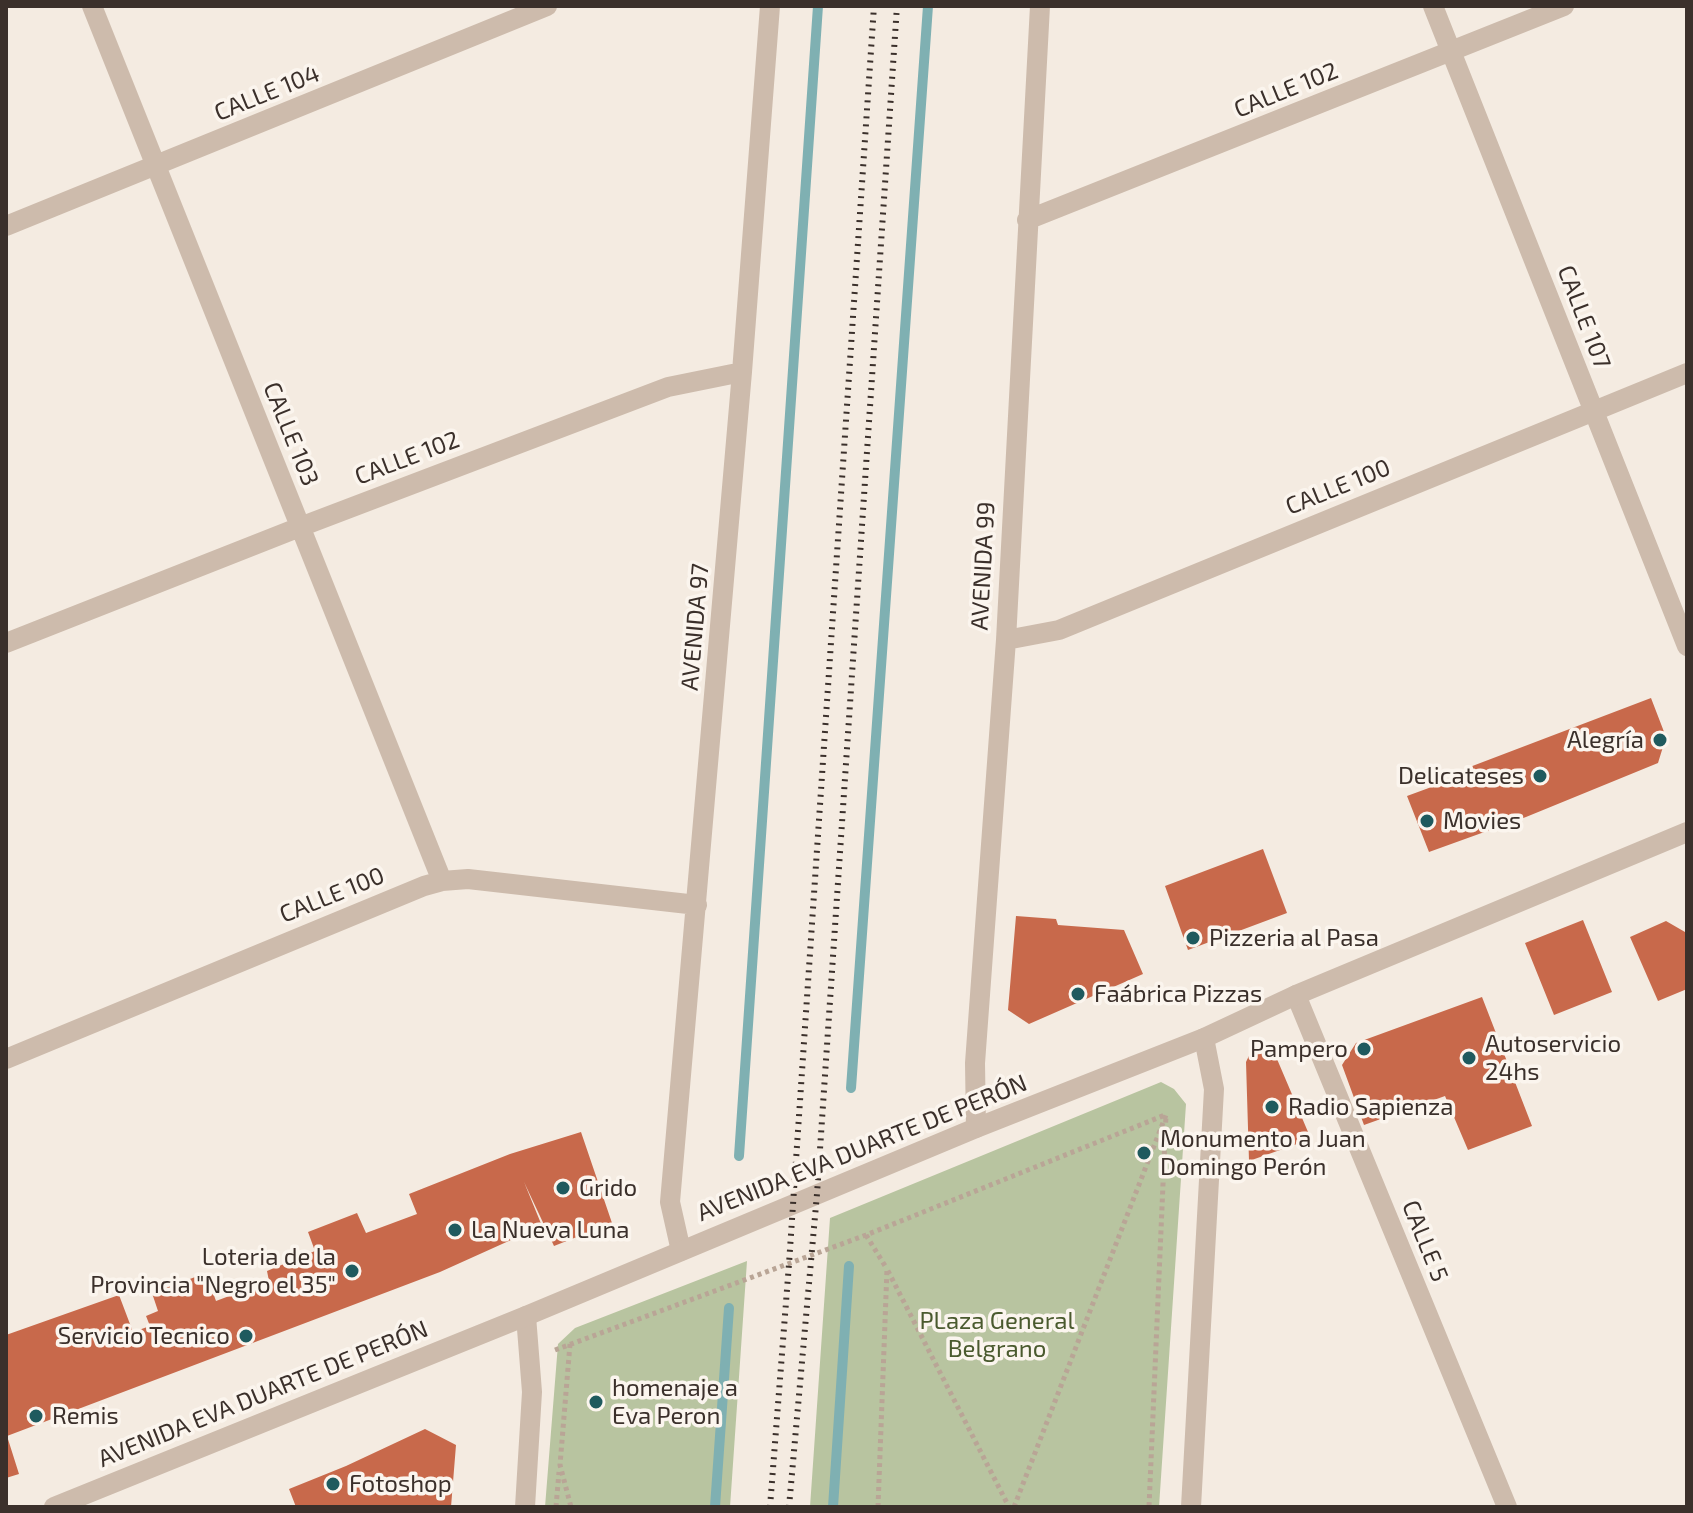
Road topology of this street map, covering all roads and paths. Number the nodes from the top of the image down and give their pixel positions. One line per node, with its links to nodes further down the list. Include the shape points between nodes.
1 (92, 6): 8 (street, CALLE 103)
2 (547, 6): 8 (street, CALLE 104)
3 (770, 6): 11 (street, AVENIDA 97)
4 (1040, 6): 9 (street, AVENIDA 99)
5 (1433, 6): 7 (street, CALLE 107)
6 (1564, 6): 7 (street, CALLE 102)
7 (1453, 52): 9 (street, CALLE 102); 13 (street, CALLE 107)
8 (156, 166): 10 (street, CALLE 104); 14 (street, CALLE 103)
9 (1027, 220): 15 (street, AVENIDA 99)
10 (6, 226)
11 (742, 372): 14 (street, CALLE 102, via 668,387); 20 (street, AVENIDA 97)
12 (1687, 373): 13 (street, CALLE 100)
13 (1593, 411): 15 (street, CALLE 100, via 1059,630); 17 (street, CALLE 107)
14 (300, 527): 16 (street, CALLE 102); 19 (street, CALLE 103)
15 (1006, 640): 25 (street, AVENIDA 99, via 975,1063)
16 (6, 643)
17 (1687, 646)
18 (1687, 832): 21 (street, AVENIDA EVA DUARTE DE PERÓN)
19 (442, 881): 20 (street, CALLE 100, via 468,879); 23 (street, CALLE 100)
20 (697, 905): 27 (street, AVENIDA 97, via 670,1202)
21 (1296, 995): 22 (street, AVENIDA EVA DUARTE DE PERÓN); 41 (street, CALLE 5)
22 (1204, 1038): 25 (street, AVENIDA EVA DUARTE DE PERÓN); 40 (street, via 1214,1089)
23 (6, 1059)
24 (1166, 1115): 26 (path); 38 (path); 39 (path)
25 (976, 1128): 27 (street, AVENIDA EVA DUARTE DE PERÓN)
26 (866, 1235): 28 (path); 30 (path)
27 (681, 1251): 29 (street, AVENIDA EVA DUARTE DE PERÓN)
28 (887, 1269): 37 (path); 38 (path)
29 (526, 1316): 31 (street); 33 (street, AVENIDA EVA DUARTE DE PERÓN)
30 (570, 1344): 31 (path); 32 (path)
31 (531, 1360): 34 (street)
32 (560, 1465): 35 (path); 36 (path)
33 (54, 1507)
34 (525, 1507)
35 (556, 1507)
36 (571, 1507)
37 (878, 1507)
38 (1012, 1507)
39 (1149, 1507)
40 (1191, 1507)
41 (1507, 1507)

